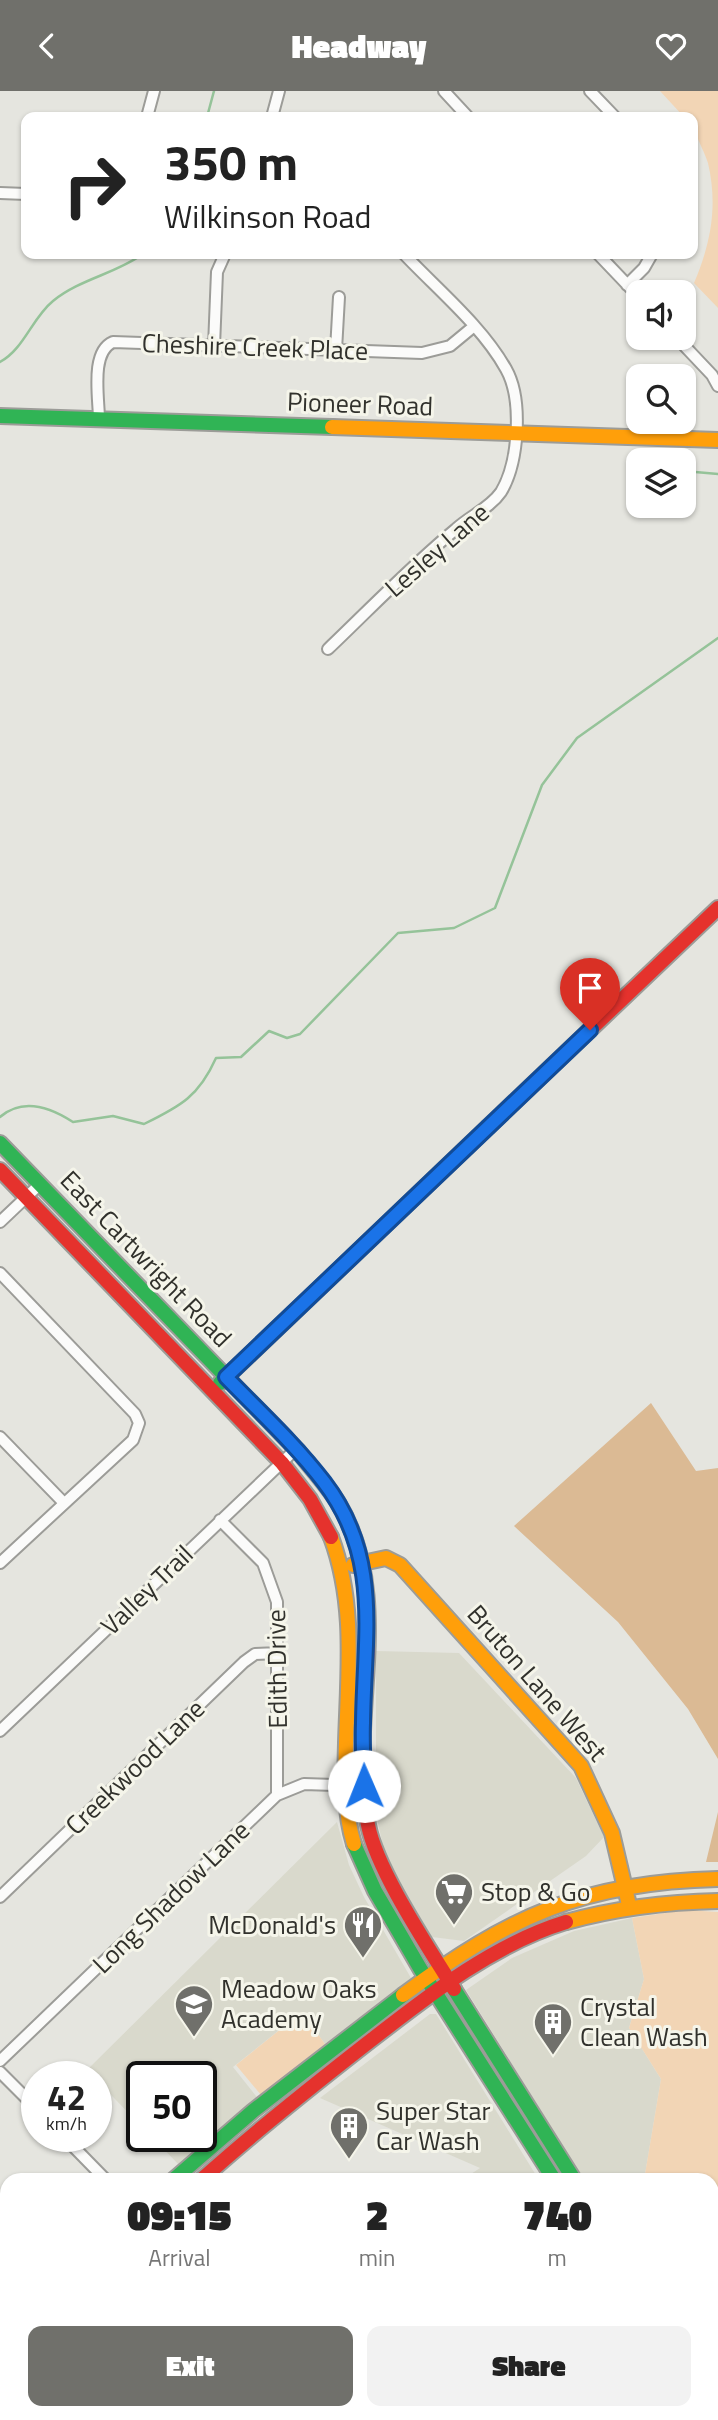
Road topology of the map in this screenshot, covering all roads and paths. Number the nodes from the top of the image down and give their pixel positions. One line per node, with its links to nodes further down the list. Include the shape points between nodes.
1 (154, 91): 5 (street)
2 (279, 91): 6 (street)
3 (444, 91): 7 (street)
4 (590, 91): 8 (street)
5 (148, 112)
6 (273, 112)
7 (463, 112)
8 (610, 112)
9 (0, 193): 10 (street)
10 (21, 194)
11 (223, 259): 19 (street, via 217,272)
12 (409, 259): 18 (street, Lesley Lane)
13 (603, 259): 16 (street)
14 (649, 259): 15 (street)
15 (632, 280)
16 (626, 284)
17 (339, 297): 20 (street)
18 (473, 327): 20 (street, Cheshire Creek Place, via 442,350); 25 (street, Lesley Lane, via 498,356 514,386 518,417)
19 (214, 346): 20 (street, Cheshire Creek Place); 24 (street, Cheshire Creek Place, via 108,344 99,358)
20 (336, 350)
21 (688, 350): 22 (street)
22 (718, 386)
23 (0, 416): 24 (main road, Pioneer Road)
24 (99, 419): 25 (main road, Pioneer Road)
25 (514, 434): 26 (main road, Pioneer Road); 27 (street, Lesley Lane, via 509,475 500,493 456,528)
26 (718, 440)
27 (328, 649)
28 (718, 908): 35 (main road)
29 (0, 1143): 31 (main road, East Cartwright Road)
30 (0, 1170): 32 (main road, East Cartwright Road)
31 (40, 1184): 32 (street); 35 (main road, East Cartwright Road)
32 (26, 1197): 33 (street); 36 (main road, East Cartwright Road)
33 (0, 1222)
34 (0, 1273): 40 (street, via 139,1423 133,1440)
35 (226, 1377): 36 (main road); 38 (main road, East Cartwright Road)
36 (212, 1391): 39 (main road, East Cartwright Road)
37 (0, 1437): 40 (street)
38 (296, 1449): 39 (street, Valley Trail); 43 (main road, East Cartwright Road, via 338,1502)
39 (282, 1463): 41 (street, Valley Trail); 44 (main road, East Cartwright Road, via 317,1505)
40 (64, 1503): 42 (street)
41 (220, 1520): 45 (street, Edith Drive, via 263,1563 277,1602); 46 (street, Valley Trail)
42 (0, 1563)
43 (363, 1563): 44 (main road, Bruton Lane West); 48 (main road, East Cartwright Road, via 369,1629); 51 (main road, Bruton Lane West, via 386,1558 400,1565 581,1766 598,1793)
44 (343, 1567): 47 (main road, East Cartwright Road, via 351,1644)
45 (279, 1653): 49 (street, Edith Drive); 52 (street, Creekwood Lane, via 255,1654 244,1662)
46 (0, 1731)
47 (346, 1785): 48 (street, Long Shadow Lane); 49 (street, Long Shadow Lane, via 304,1784); 56 (main road, East Cartwright Road, via 352,1838 362,1863)
48 (364, 1786): 55 (main road, East Cartwright Road, via 373,1848)
49 (277, 1795): 60 (street, Long Shadow Lane)
50 (718, 1879): 51 (main road)
51 (625, 1884): 54 (main road, Bruton Lane West); 55 (main road, via 547,1908)
52 (0, 1897)
53 (718, 1901): 54 (main road)
54 (629, 1905): 57 (main road, via 569,1919 529,1935)
55 (440, 1966): 56 (main road); 57 (main road, East Cartwright Road)
56 (424, 1977): 58 (main road, East Cartwright Road); 59 (main road)
57 (449, 1980): 58 (main road); 64 (main road, East Cartwright Road)
58 (433, 1991): 62 (main road); 66 (main road, East Cartwright Road)
59 (339, 2044): 62 (main road, via 342,2057); 68 (main road)
60 (0, 2061)
61 (0, 2071): 63 (street)
62 (307, 2092): 69 (main road)
63 (21, 2093)
64 (556, 2150): 66 (main road); 71 (main road, East Cartwright Road)
65 (79, 2152): 67 (street)
66 (542, 2160): 70 (main road, East Cartwright Road)
67 (99, 2173)
68 (182, 2173)
69 (210, 2173)
70 (550, 2173)
71 (570, 2173)

